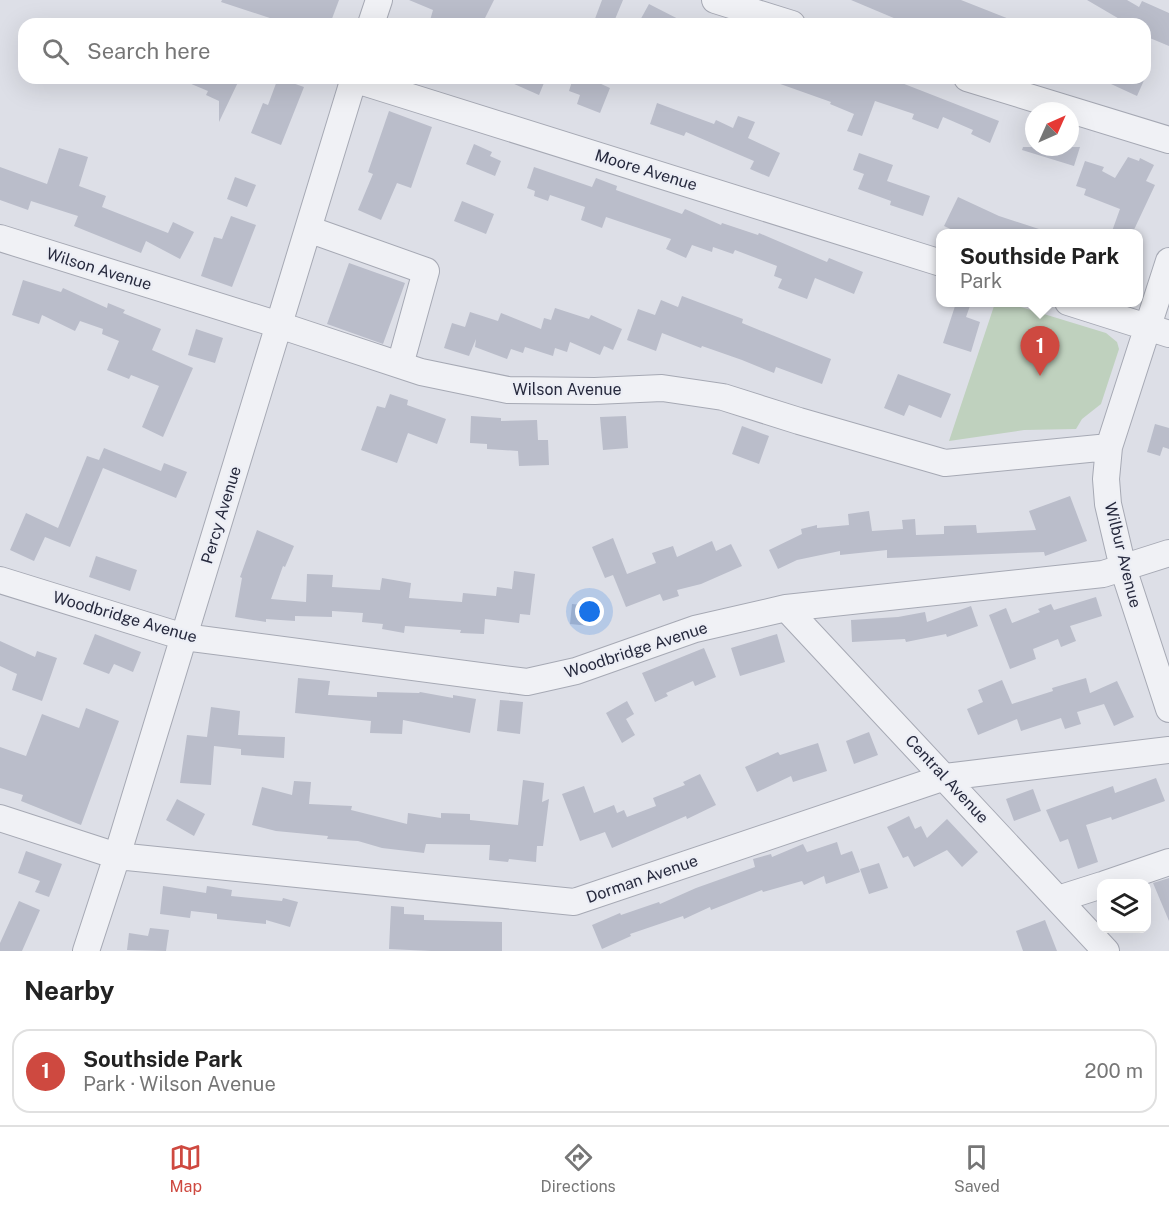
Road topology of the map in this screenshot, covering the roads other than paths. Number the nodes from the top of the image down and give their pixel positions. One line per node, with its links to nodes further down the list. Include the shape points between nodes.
1 (379, 0): 3 (street)
2 (715, 0): 4 (street)
3 (373, 18)
4 (773, 18)
5 (350, 84): 9 (street, Percy Avenue)
6 (371, 84): 11 (street, Moore Avenue)
7 (987, 84): 8 (street)
8 (1169, 140)
9 (308, 229): 14 (street, Percy Avenue); 16 (street, via 426,271)
10 (0, 238): 14 (street, Wilson Avenue)
11 (936, 261)
12 (1169, 261): 15 (street, Wilbur Avenue)
13 (1081, 307): 15 (street)
14 (279, 325): 16 (street, Wilson Avenue); 22 (street, Percy Avenue)
15 (1158, 331): 17 (street, Wilbur Avenue)
16 (400, 364): 17 (street, Wilson Avenue, via 508,390 662,388 723,397 945,463)
17 (1109, 447): 19 (street, Wilbur Avenue, via 1108,504)
18 (1169, 553): 19 (street, Woodbridge Avenue)
19 (1122, 568): 21 (street, Woodbridge Avenue, via 1102,574); 23 (street, Wilbur Avenue)
20 (0, 580): 22 (street, Woodbridge Avenue)
21 (786, 608): 22 (street, Woodbridge Avenue, via 695,629 576,671 527,682); 25 (street, Central Avenue)
22 (184, 637): 27 (street, Percy Avenue)
23 (1169, 709)
24 (1169, 750): 25 (street, Dorman Avenue)
25 (945, 777): 27 (street, Dorman Avenue, via 574,902); 31 (street, Central Avenue)
26 (0, 818): 27 (street, Dorman Avenue)
27 (117, 856): 32 (street, Percy Avenue)
28 (1169, 862): 29 (street)
29 (1118, 879)
30 (1097, 886): 31 (street)
31 (1058, 899): 33 (street, Central Avenue)
32 (86, 951)
33 (1106, 951)

